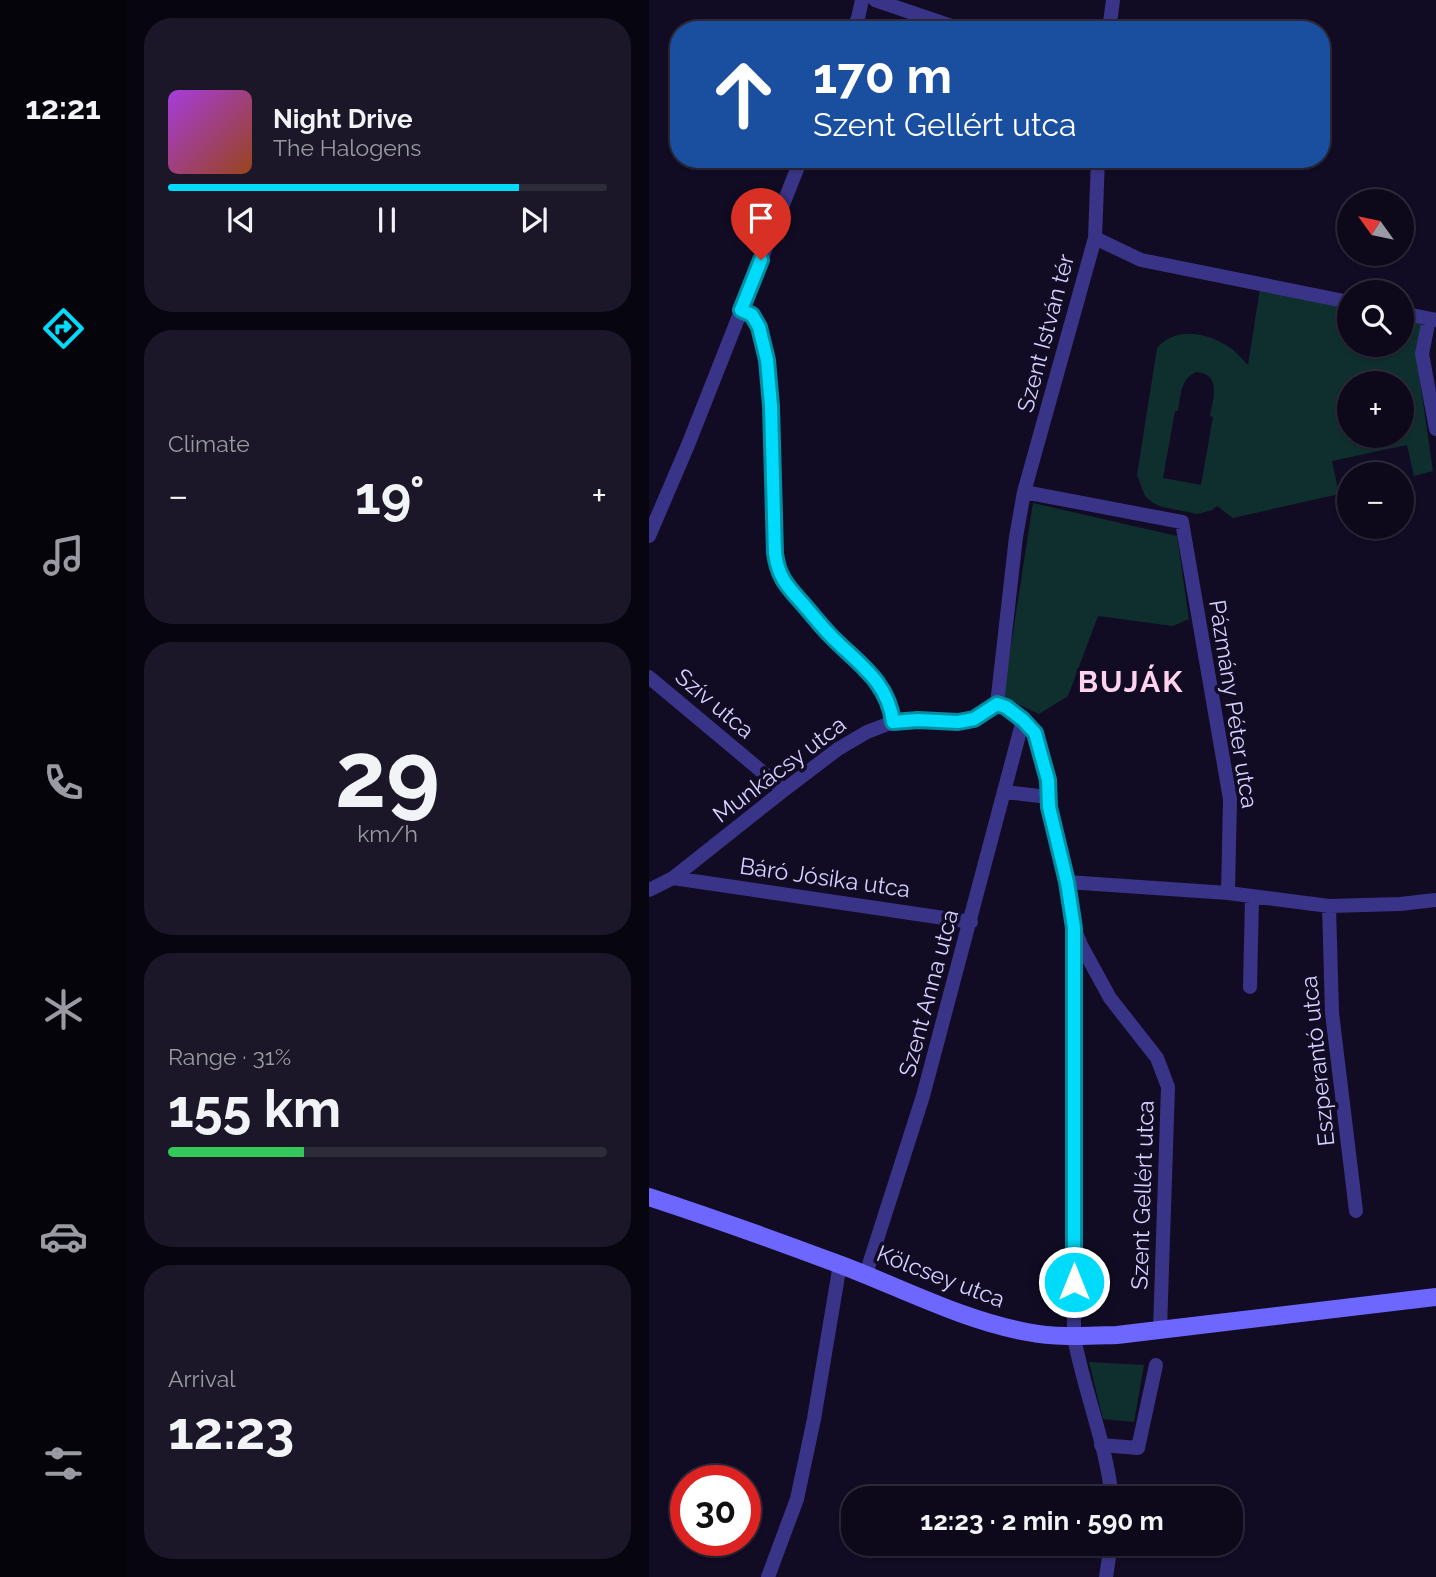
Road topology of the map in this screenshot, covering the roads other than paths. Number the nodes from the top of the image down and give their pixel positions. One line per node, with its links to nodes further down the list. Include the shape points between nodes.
1 (861, 0): 4 (street)
2 (875, 0): 5 (street)
3 (1113, 0): 6 (street)
4 (857, 21)
5 (937, 21)
6 (1110, 21)
7 (797, 168): 11 (street)
8 (1098, 168): 9 (street)
9 (1095, 238): 10 (street, Szent István tér, via 1141,260); 15 (street, Szent István tér)
10 (1337, 300)
11 (741, 310): 16 (street); 20 (street, via 752,315 759,327 767,360 779,573 831,636 872,674 888,700)
12 (1414, 316): 13 (street)
13 (1432, 319): 14 (street, via 1422,354)
14 (1436, 429)
15 (1024, 492): 18 (street, Szent István tér); 27 (street, Pázmány Péter utca, via 1182,522 1230,799)
16 (649, 536)
17 (649, 677): 21 (street, Szív utca)
18 (997, 704): 19 (street); 20 (street, Munkácsy utca, via 974,719 958,722)
19 (1023, 720): 22 (street, Szent Anna utca); 23 (street, Szent Gellért utca, via 1035,733)
20 (893, 722): 21 (street, Munkácsy utca, via 838,749)
21 (784, 790): 24 (street, Munkácsy utca)
22 (1005, 792): 23 (street); 31 (street, Szent Anna utca)
23 (1048, 797): 25 (street, Szent Gellért utca)
24 (673, 878): 26 (street, Munkácsy utca); 31 (street, Báró Jósika utca)
25 (1067, 882): 27 (street); 32 (street, Szent Gellért utca)
26 (649, 890)
27 (1228, 893): 28 (street)
28 (1252, 897): 30 (street); 33 (street)
29 (1436, 900): 30 (street)
30 (1329, 906): 35 (street, Eszperantó utca, via 1332,1013)
31 (971, 922): 37 (street, Szent Anna utca, via 923,1096)
32 (1074, 928): 39 (street, Szent Gellért utca, via 1110,998 1157,1058 1168,1087); 40 (street)
33 (1250, 987)
34 (649, 1197): 36 (main road, Kölcsey utca)
35 (1356, 1210)
36 (840, 1264): 37 (main road, Kölcsey utca); 45 (street, via 797,1499)
37 (866, 1274): 40 (main road, Kölcsey utca, via 1000,1326)
38 (1436, 1297): 39 (main road, Kölcsey utca)
39 (1159, 1330): 40 (main road, Kölcsey utca)
40 (1074, 1337): 42 (street)
41 (1157, 1365): 42 (street, via 1138,1448)
42 (1101, 1445): 43 (street)
43 (1111, 1486)
44 (1109, 1556): 46 (street)
45 (768, 1577)
46 (1106, 1577)

